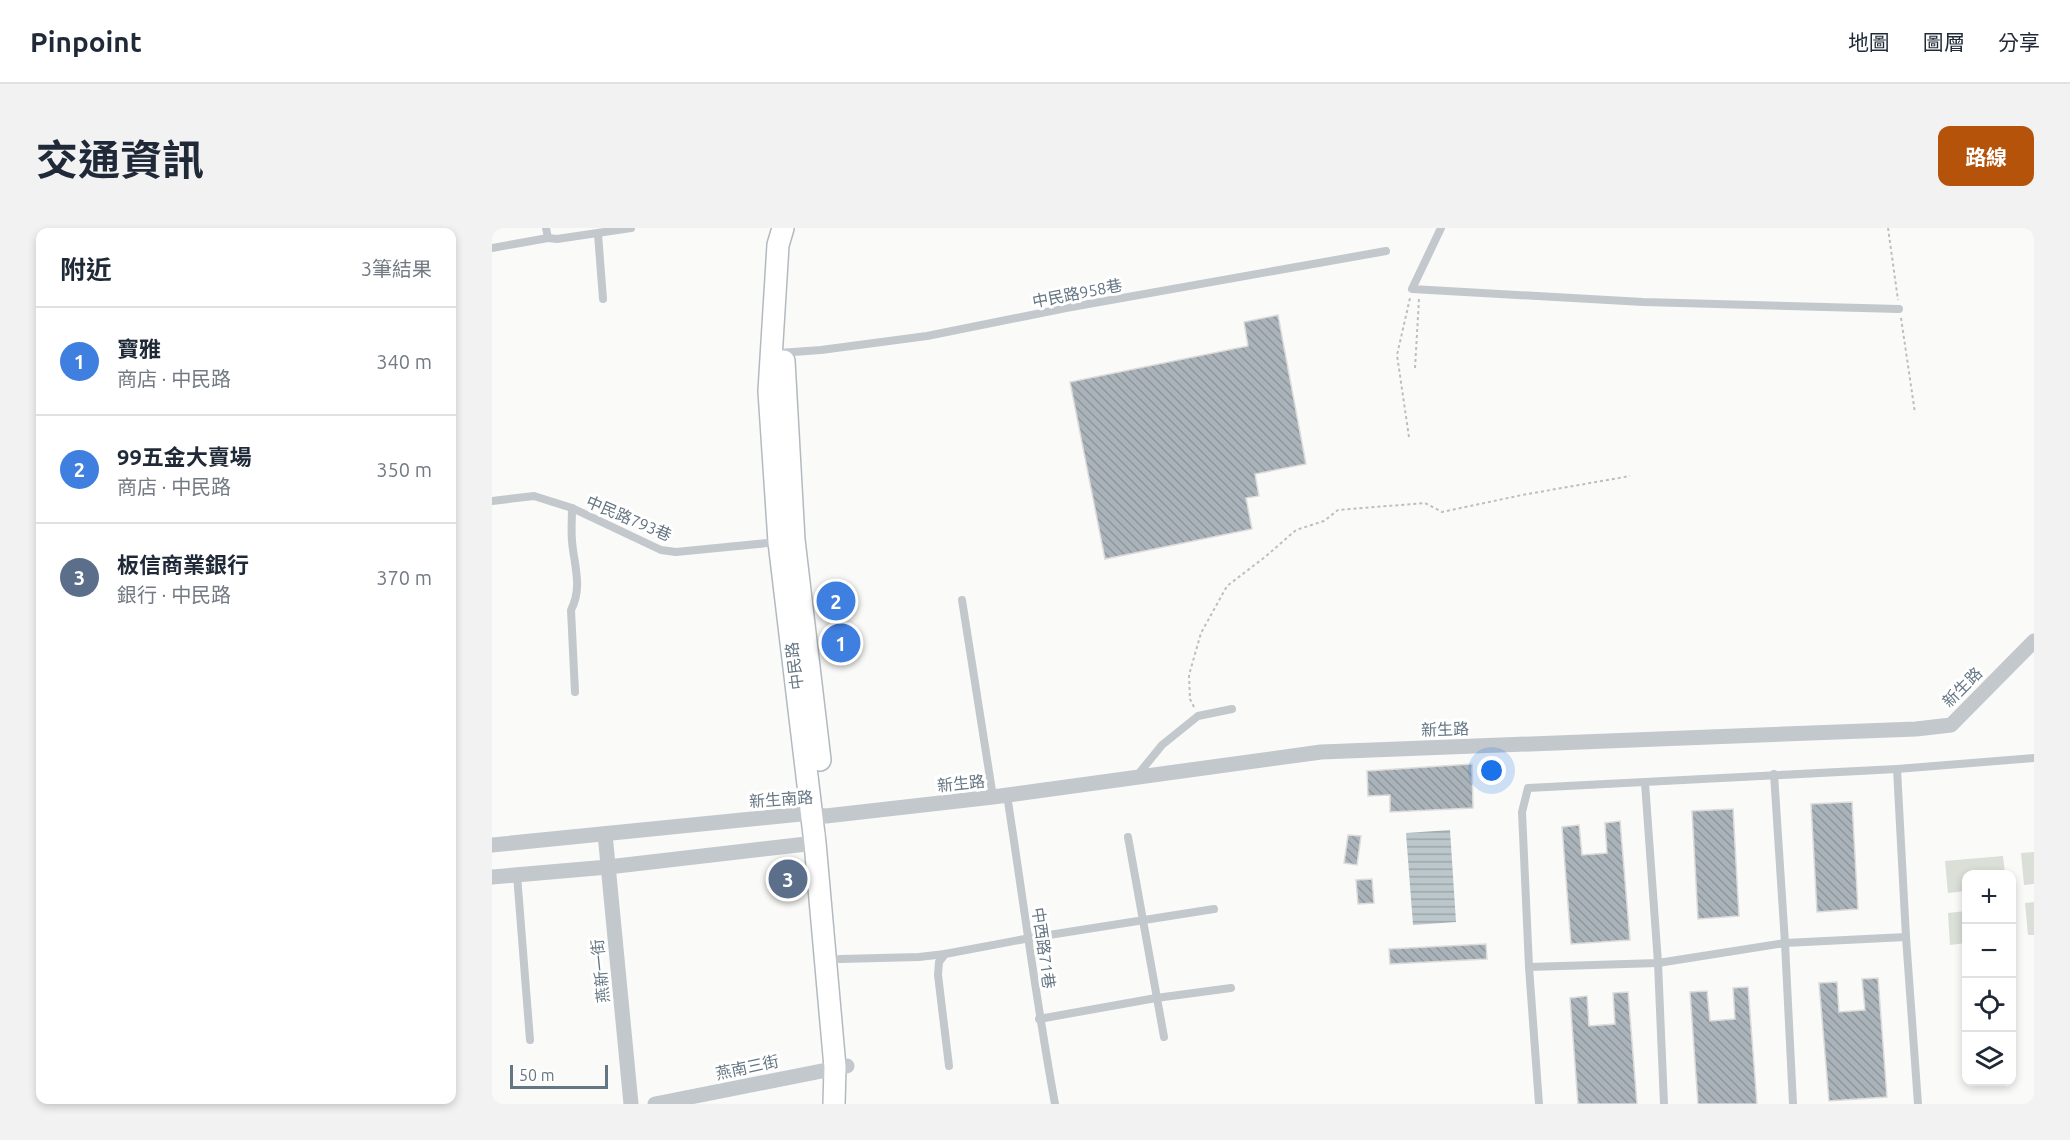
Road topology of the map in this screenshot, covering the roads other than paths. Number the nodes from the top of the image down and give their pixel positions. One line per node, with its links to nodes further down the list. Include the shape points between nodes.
1 (546, 228): 7 (lane)
2 (631, 228): 6 (lane)
3 (783, 228): 12 (main road, 中民路, via 778,245)
4 (795, 228): 12 (main road, 中民路)
5 (1441, 228): 11 (lane, via 1416,289 1643,302)
6 (598, 234): 7 (lane); 10 (lane)
7 (548, 238): 8 (lane)
8 (492, 248)
9 (1386, 251): 12 (lane, 中民路958巷, via 927,336)
10 (603, 299)
11 (1899, 309)
12 (778, 353): 15 (main road, 中民路)
13 (492, 501): 14 (lane, 中民路793巷, via 534,496)
14 (572, 508): 15 (lane, 中民路793巷, via 661,550 694,551); 18 (lane, via 578,579 571,610)
15 (786, 541): 26 (main road, 中民路)
16 (962, 600): 25 (lane, 中西路71巷)
17 (2034, 640): 23 (street, 新生路, via 1951,725 1322,752)
18 (575, 692)
19 (1232, 709): 23 (lane, via 1198,716 1162,745)
20 (2034, 758): 21 (lane)
21 (1897, 769): 22 (lane); 36 (lane)
22 (1774, 774): 24 (lane); 38 (lane)
23 (1135, 778): 25 (street, 新生路)
24 (1645, 783): 41 (lane); 42 (lane, via 1528,788 1522,812)
25 (1000, 796): 26 (street, 新生路); 37 (lane, 中西路71巷)
26 (819, 814): 27 (street, 新生南路); 29 (main road, 中民路); 40 (main road, 中民路)
27 (605, 834): 30 (street, 新生南路); 31 (street, 燕新一街)
28 (1128, 837): 35 (lane)
29 (815, 843): 31 (street); 48 (main road, 中民路)
30 (492, 845)
31 (608, 867): 32 (street); 50 (street, 燕新一街)
32 (517, 875): 33 (street); 47 (lane)
33 (492, 877)
34 (1214, 909): 35 (lane)
35 (1142, 920): 37 (lane); 44 (lane)
36 (1905, 937): 38 (lane); 58 (lane)
37 (1030, 938): 39 (lane); 45 (lane, 中西路71巷)
38 (1785, 943): 41 (lane); 57 (lane)
39 (945, 954): 40 (lane); 49 (lane, via 939,962 938,975)
40 (840, 959): 48 (main road, 中民路)
41 (1658, 963): 42 (lane); 56 (lane)
42 (1529, 967): 55 (lane)
43 (1231, 988): 44 (lane)
44 (1156, 998): 45 (lane); 46 (lane)
45 (1039, 1019): 54 (lane, 中西路71巷)
46 (1164, 1037)
47 (530, 1040)
48 (841, 1066): 51 (street, 燕南三街); 52 (main road, 中民路); 53 (main road, 中民路)
49 (949, 1066)
50 (631, 1104)
51 (655, 1104)
52 (834, 1104)
53 (847, 1104)
54 (1055, 1104)
55 (1539, 1104)
56 (1664, 1104)
57 (1793, 1104)
58 (1918, 1104)

